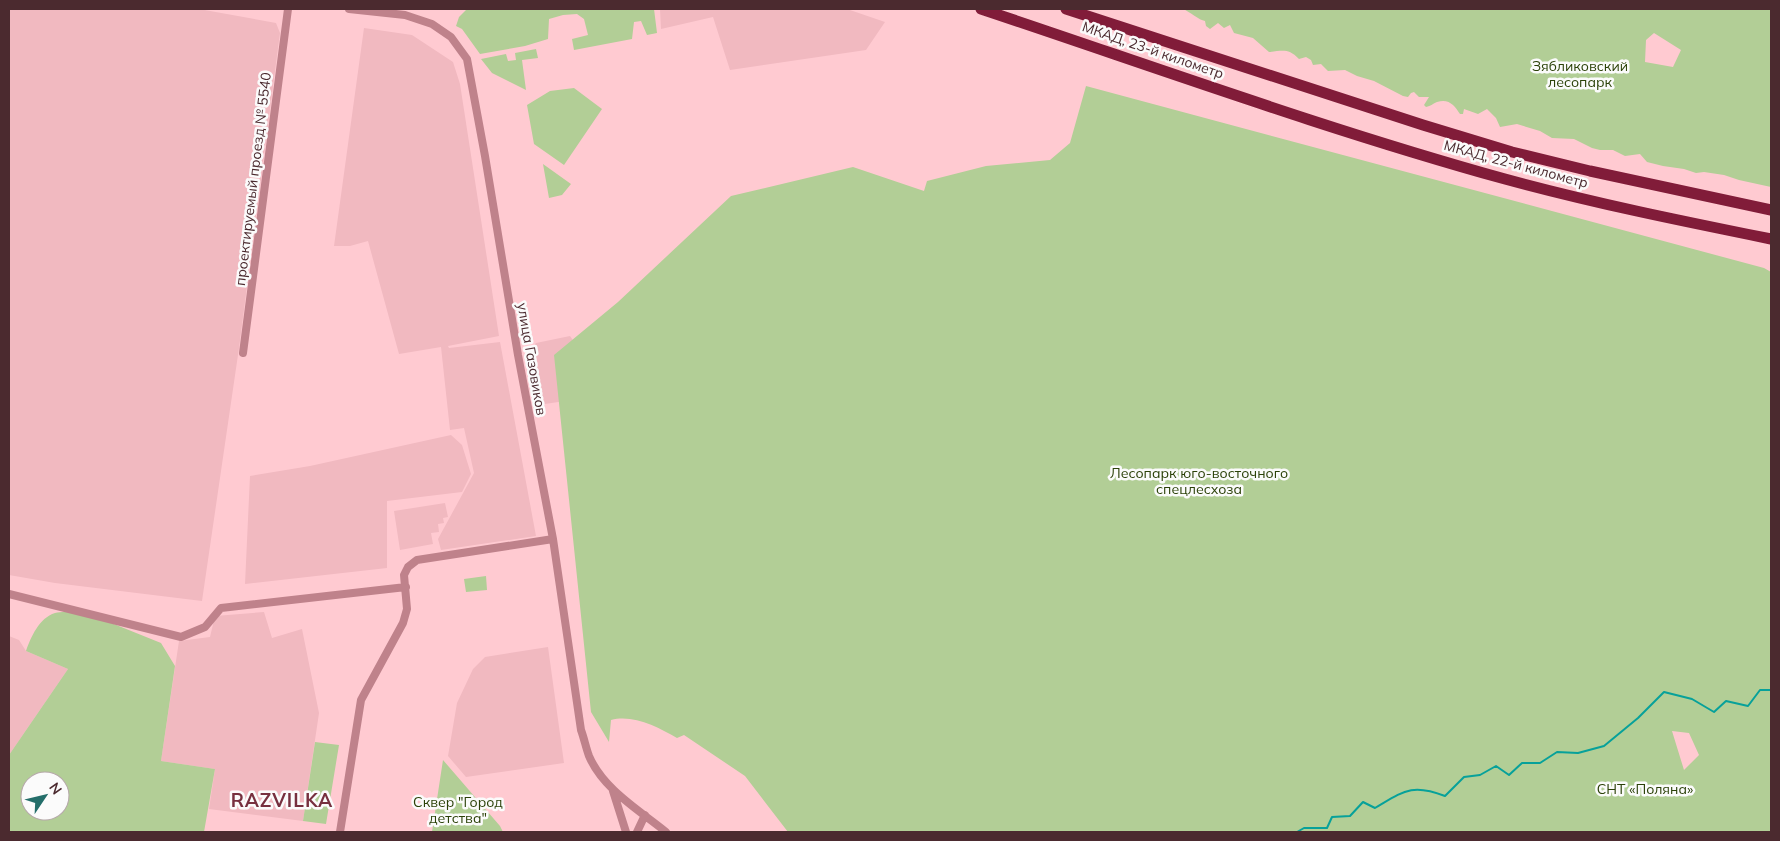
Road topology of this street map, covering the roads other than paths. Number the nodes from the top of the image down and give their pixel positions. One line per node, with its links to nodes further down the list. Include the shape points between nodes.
1 (288, 9): 10 (street, проектируемый проезд № 5540)
2 (349, 9): 5 (street, улица Газовиков)
3 (981, 9): 7 (highway, МКАД, 23-й километр)
4 (1066, 9): 6 (highway, МКАД, 23-й километр)
5 (376, 10): 11 (street, улица Газовиков, via 432,24 452,37 467,59)
6 (1266, 75): 8 (highway, МКАД, 22-й километр, via 1512,152)
7 (1257, 102): 9 (highway, МКАД, 22-й километр, via 1505,179)
8 (1771, 210)
9 (1771, 239)
10 (243, 353)
11 (553, 539): 12 (street, via 417,560 404,575); 14 (street, улица Газовиков, via 581,730 589,756)
12 (406, 587): 13 (street, via 221,608 205,627 181,638); 16 (street, via 407,609 403,624 361,700)
13 (9, 594)
14 (612, 789): 15 (street); 17 (street)
15 (645, 815): 18 (street); 19 (street)
16 (340, 832)
17 (626, 832)
18 (637, 832)
19 (666, 832)

